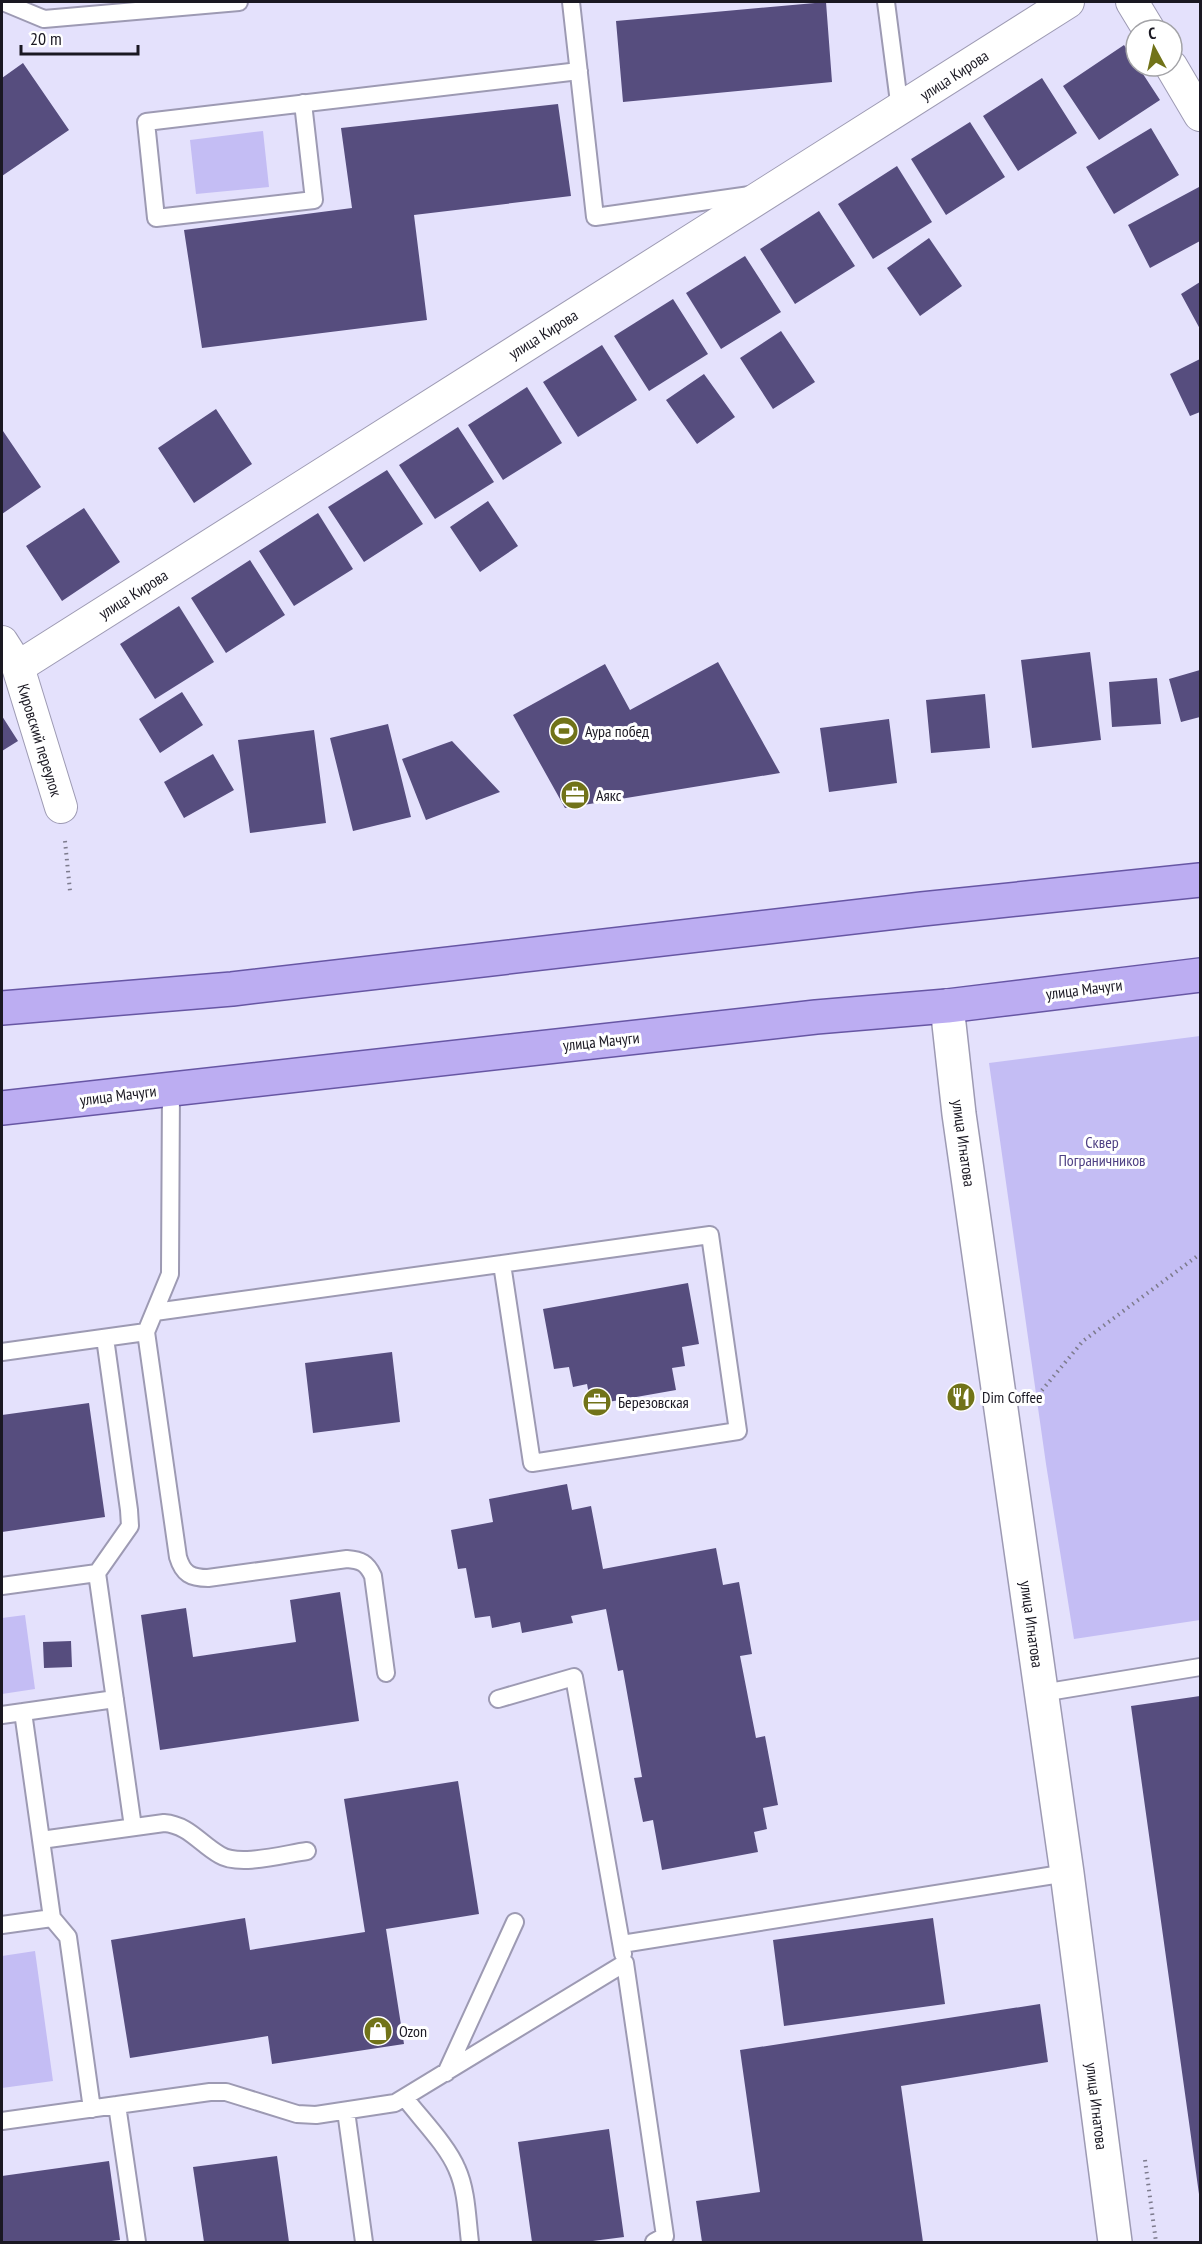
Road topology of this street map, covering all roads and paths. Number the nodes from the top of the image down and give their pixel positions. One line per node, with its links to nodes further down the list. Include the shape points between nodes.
1 (3, 2): 2 (lane, via 44,19)
2 (239, 2)
3 (571, 2): 8 (lane)
4 (886, 2): 11 (lane)
5 (1068, 2): 11 (street, улица Кирова)
6 (1132, 2): 7 (street)
7 (1142, 18)
8 (579, 70): 10 (lane); 13 (lane, via 595,218)
9 (1178, 78): 12 (street)
10 (303, 103): 10 (lane, via 146,122 156,218 314,200)
11 (900, 110): 13 (street, улица Кирова)
12 (1200, 115)
13 (769, 192): 14 (street, улица Кирова)
14 (10, 654): 15 (street, Кировский переулок)
15 (61, 807): 17 (path)
16 (1200, 880): 20 (main road, via 232,989)
17 (70, 891)
18 (1200, 975): 19 (main road, улица Мачуги)
19 (947, 1006): 21 (main road, улица Мачуги); 34 (street, улица Игнатова)
20 (2, 1008)
21 (171, 1088): 22 (main road, улица Мачуги); 25 (lane, via 170,1274)
22 (2, 1108)
23 (1200, 1254): 29 (path, via 1083,1341)
24 (502, 1264): 24 (lane, via 710,1236 738,1431 532,1463); 25 (lane)
25 (154, 1312): 26 (lane)
26 (146, 1332): 27 (lane); 33 (lane, via 182,1569 193,1578 208,1578 360,1560 369,1566 373,1576)
27 (105, 1338): 28 (lane); 30 (lane, via 130,1526)
28 (2, 1352)
29 (1037, 1396)
30 (97, 1573): 31 (lane); 35 (lane)
31 (2, 1586)
32 (1200, 1667): 34 (lane)
33 (386, 1674)
34 (1041, 1692): 42 (street, улица Игнатова)
35 (115, 1699): 37 (lane); 39 (lane)
36 (498, 1699): 46 (lane, via 574,1677)
37 (23, 1712): 38 (lane); 40 (lane)
38 (2, 1715)
39 (133, 1827): 40 (lane); 41 (lane, via 176,1824 231,1860)
40 (41, 1840): 43 (lane)
41 (307, 1851)
42 (1067, 1873): 46 (lane); 58 (street, улица Игнатова)
43 (52, 1918): 45 (lane); 51 (lane, via 68,1937)
44 (514, 1922): 48 (lane)
45 (2, 1925)
46 (622, 1944): 47 (lane)
47 (625, 1964): 48 (lane); 57 (lane, via 665,2236)
48 (446, 2073): 49 (lane)
49 (405, 2098): 52 (lane, via 384,2106); 56 (lane, via 458,2170)
50 (117, 2105): 51 (lane); 52 (lane, via 226,2092 297,2114); 54 (lane)
51 (92, 2109): 53 (lane)
52 (346, 2111): 55 (lane)
53 (2, 2121)
54 (137, 2242)
55 (364, 2242)
56 (470, 2242)
57 (654, 2242)
58 (1115, 2242)

